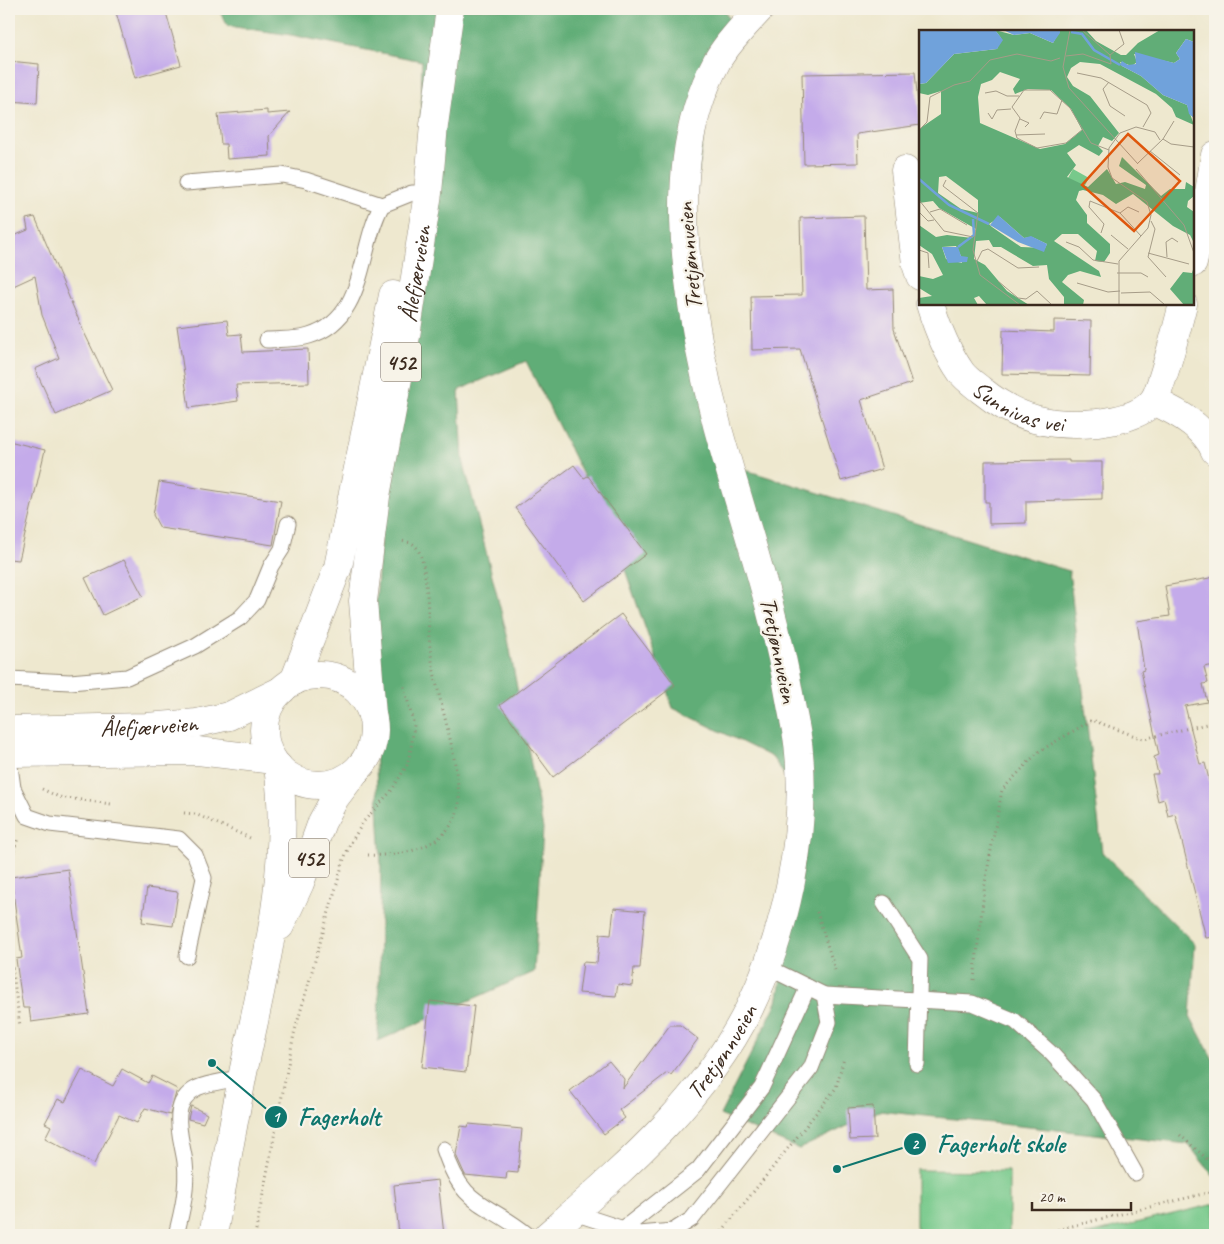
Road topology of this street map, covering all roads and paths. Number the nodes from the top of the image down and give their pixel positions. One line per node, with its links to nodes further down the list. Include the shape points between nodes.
1 (434, 9): 7 (street, Ålefjærveien / 452, via 418,125)
2 (450, 9): 7 (street, Ålefjærveien / 452, via 434,125)
3 (760, 9): 32 (street, Tretjønnveien, via 718,59 692,128 685,163 684,234 699,346 716,423 764,580 799,752 799,812 792,880)
4 (1215, 155): 9 (street)
5 (904, 170): 10 (street)
6 (186, 184): 8 (lane, via 282,174)
7 (420, 193): 8 (lane); 19 (street, Ålefjærveien / 452, via 386,334 338,567); 20 (street, Ålefjærveien / 452, via 406,336 376,496 363,601)
8 (382, 204): 13 (lane, via 356,287 338,319 326,330 308,336)
9 (1194, 259)
10 (919, 273)
11 (930, 305): 14 (street, Sunnivas vei, via 937,326 962,374 1001,406 1025,417 1052,424 1111,422 1137,413)
12 (1183, 305): 14 (street)
13 (267, 340)
14 (1153, 401): 15 (street, via 1200,430)
15 (1215, 451)
16 (288, 524): 18 (lane, via 282,549 257,600 240,618 195,646 127,677 70,682)
17 (399, 540): 27 (path, via 412,543 424,568 430,649 454,754 459,805 452,822 437,840 402,854)
18 (9, 680)
19 (288, 685): 20 (street, via 309,676 340,680 365,700); 22 (street, Ålefjærveien, via 229,716 197,723); 25 (street, 452, via 272,701 266,716 266,746)
20 (372, 715): 26 (street, 452, via 371,747 365,761)
21 (1215, 722): 36 (path, via 1143,739 1092,720 1038,752 1002,790 985,883)
22 (9, 730)
23 (9, 753): 25 (street, Ålefjærveien, via 198,752)
24 (9, 759): 31 (lane, via 13,788 26,816 50,824 179,839 195,855 204,878)
25 (276, 763): 26 (street, 452, via 296,780 311,784 326,785); 30 (street, 452, via 282,804 279,872)
26 (354, 773): 30 (street, 452, via 322,822 300,883)
27 (368, 855)
28 (884, 903): 35 (lane, via 920,959)
29 (9, 943): 37 (path)
30 (270, 948): 39 (street, 452)
31 (187, 956)
32 (767, 967): 33 (lane); 45 (street, Tretjønnveien, via 739,1025 681,1110)
33 (808, 987): 34 (lane); 46 (lane, via 762,1087 698,1170)
34 (824, 995): 35 (lane); 46 (lane, via 829,1022 811,1068 692,1220 672,1231 639,1234)
35 (918, 999): 36 (lane); 38 (lane)
36 (972, 1003): 43 (lane, via 1015,1021 1052,1054 1094,1100)
37 (20, 1026)
38 (917, 1064)
39 (242, 1077): 47 (lane, via 197,1088 184,1099 179,1116 179,1138 185,1162 183,1208); 48 (street, 452)
40 (1180, 1135): 42 (path)
41 (444, 1149): 49 (lane, via 452,1172 467,1195)
42 (1215, 1166)
43 (1135, 1173)
44 (1215, 1191): 51 (path, via 1052,1231)
45 (574, 1213): 46 (lane); 50 (street, Tretjønnveien)
46 (623, 1229)
47 (176, 1235)
48 (213, 1235)
49 (528, 1235)
50 (548, 1235)
51 (1051, 1235)

